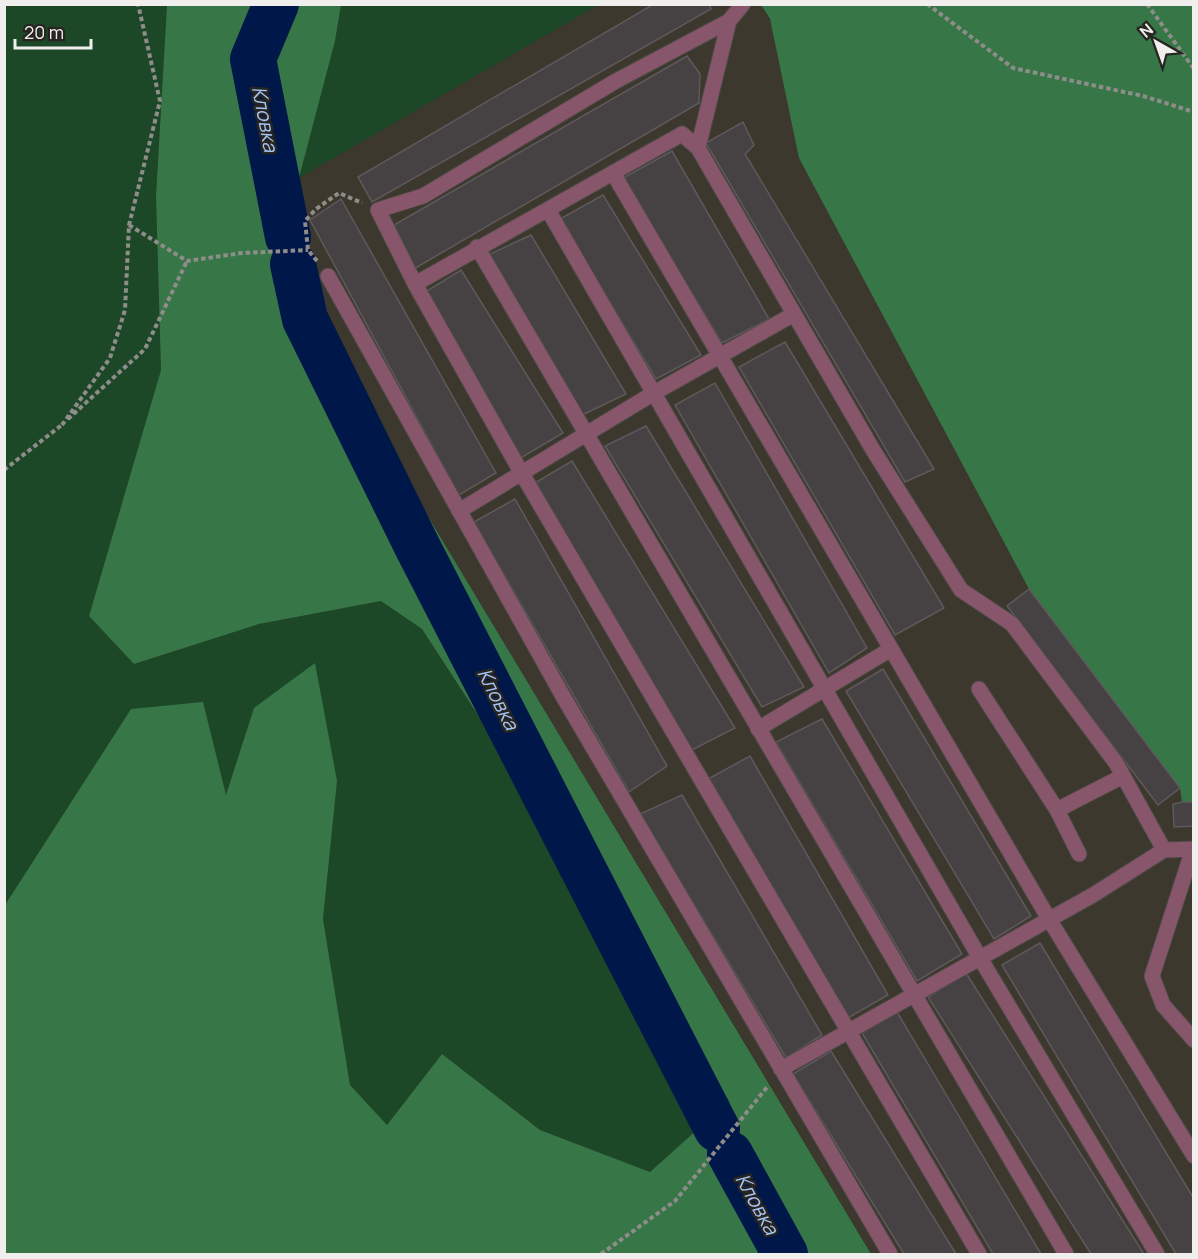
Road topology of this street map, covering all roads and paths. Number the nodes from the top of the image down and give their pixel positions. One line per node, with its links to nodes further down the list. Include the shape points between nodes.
1 (138, 4): 12 (path, via 160,101)
2 (743, 4): 5 (lane)
3 (927, 4): 7 (path, via 1013,68 1143,96)
4 (1147, 4): 6 (path)
5 (729, 21): 8 (lane); 10 (lane, via 616,81 423,196)
6 (1194, 69)
7 (1194, 112)
8 (698, 147): 9 (lane, via 682,134); 18 (lane)
9 (613, 173): 11 (lane); 19 (lane)
10 (378, 210): 14 (path, via 339,193 305,221); 17 (lane)
11 (548, 210): 13 (lane); 20 (lane)
12 (129, 225): 15 (path); 21 (path, via 126,310 111,358)
13 (477, 247): 17 (lane); 22 (lane)
14 (308, 250): 15 (path); 16 (path)
15 (187, 261): 21 (path, via 146,349)
16 (328, 276): 25 (lane)
17 (415, 284): 24 (lane)
18 (794, 314): 19 (lane); 30 (lane, via 961,590 1012,624)
19 (720, 356): 20 (lane); 26 (lane)
20 (654, 393): 22 (lane); 27 (lane)
21 (62, 425): 23 (path)
22 (585, 435): 24 (lane); 29 (lane)
23 (4, 470)
24 (521, 472): 25 (lane); 38 (lane)
25 (459, 511): 40 (lane)
26 (891, 649): 27 (lane); 35 (lane)
27 (825, 689): 29 (lane); 36 (lane)
28 (979, 689): 31 (lane)
29 (758, 729): 37 (lane)
30 (1124, 776): 31 (lane); 33 (lane)
31 (1057, 810): 34 (lane)
32 (1193, 849): 33 (lane); 39 (lane, via 1152,976 1163,1005)
33 (1164, 850): 35 (lane)
34 (1079, 854)
35 (1049, 919): 36 (lane); 41 (lane)
36 (980, 958): 37 (lane); 46 (lane)
37 (914, 995): 38 (lane); 45 (lane)
38 (848, 1033): 40 (lane); 44 (lane)
39 (1194, 1040)
40 (781, 1069): 42 (path, via 675,1201); 43 (lane)
41 (1194, 1156)
42 (601, 1254)
43 (890, 1254)
44 (979, 1254)
45 (1066, 1254)
46 (1157, 1254)

